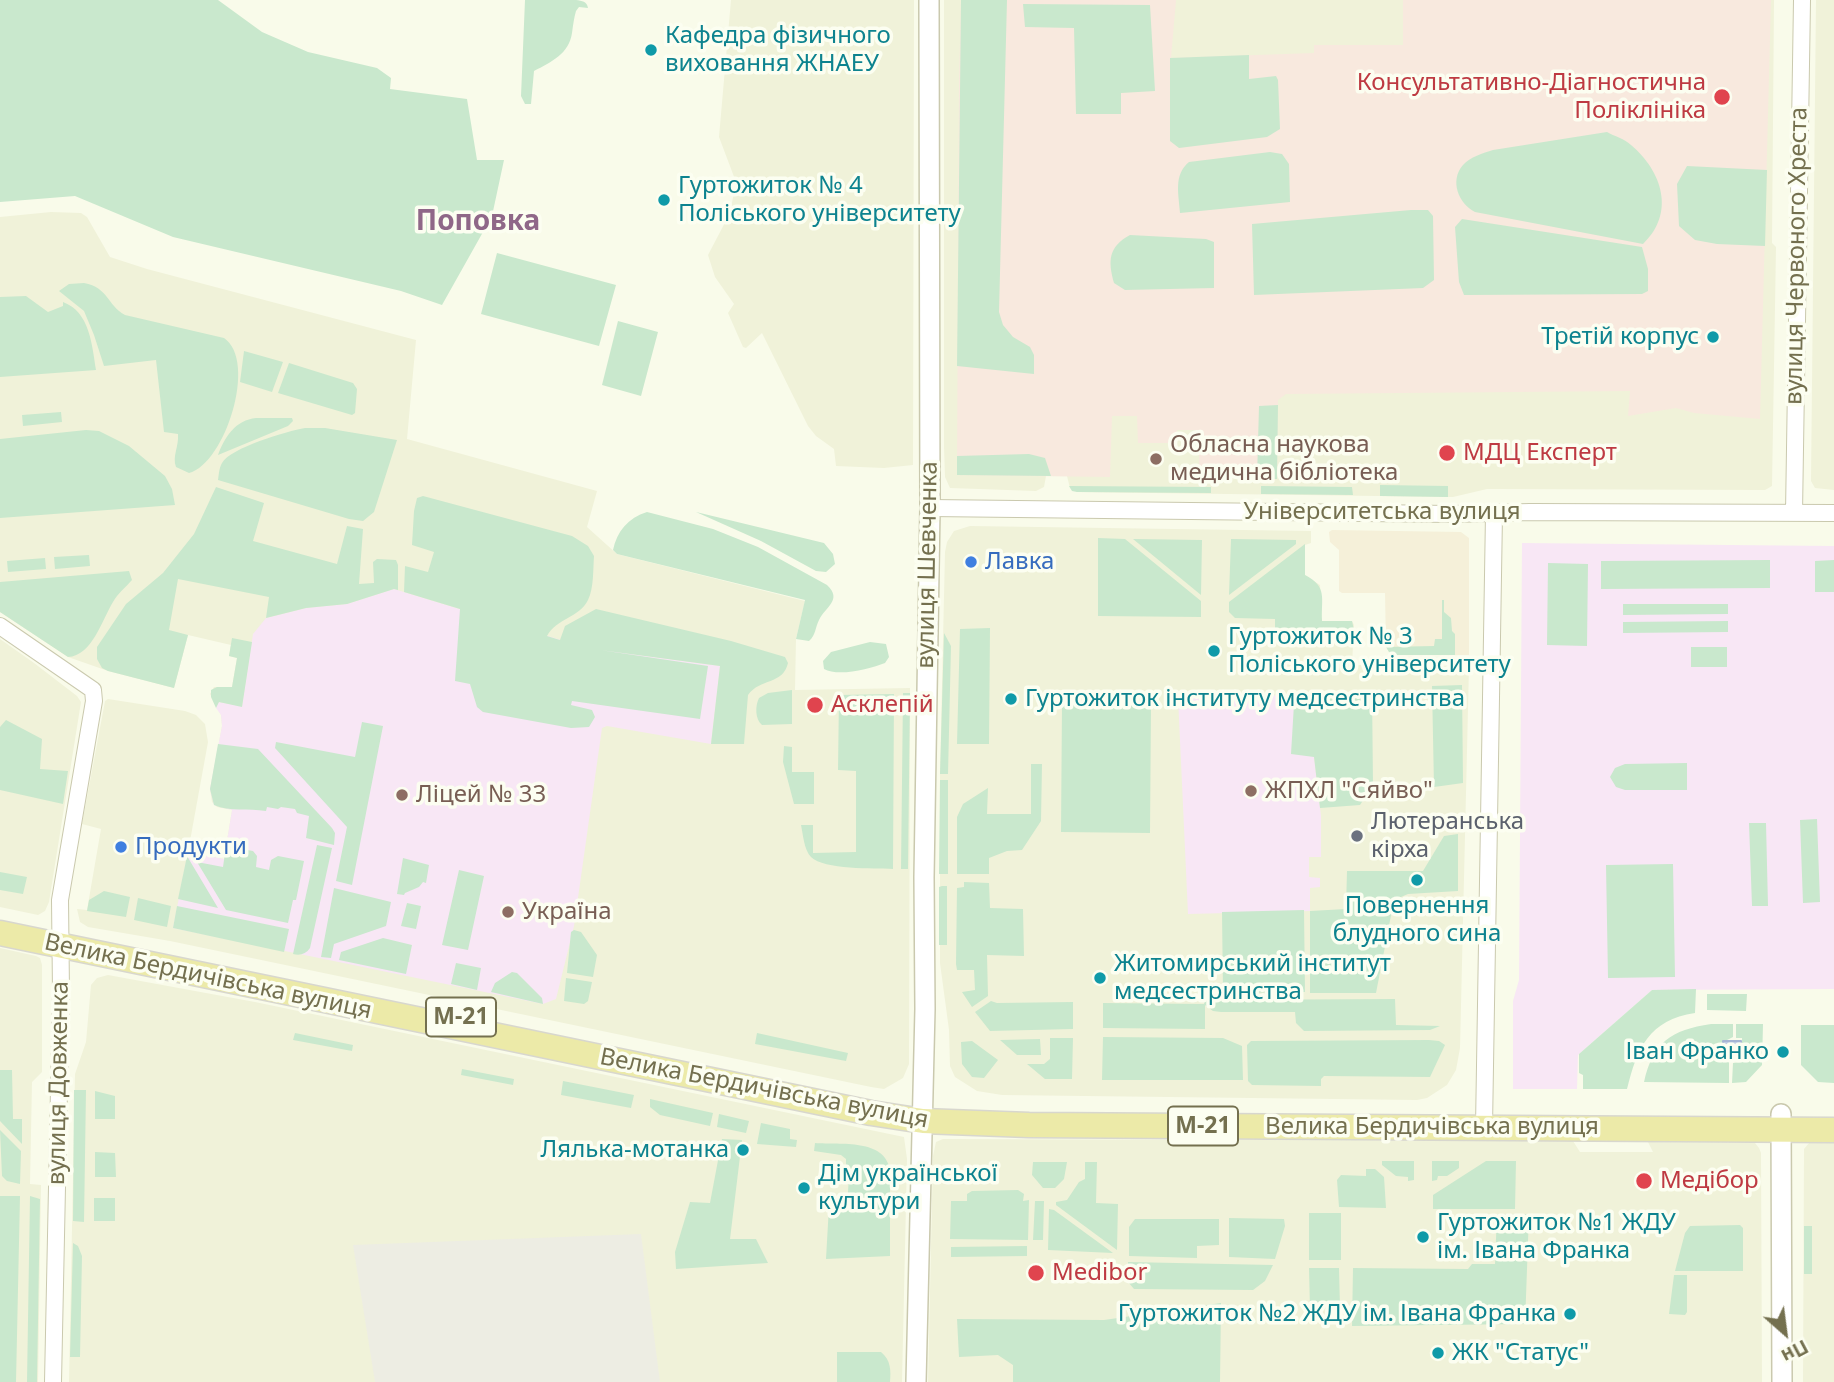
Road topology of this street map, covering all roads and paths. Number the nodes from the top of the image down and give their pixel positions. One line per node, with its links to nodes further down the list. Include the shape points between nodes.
1 (929, 0): 3 (street, вулиця Шевченка)
2 (1802, 0): 4 (street, вулиця Червоного Хреста)
3 (930, 508): 6 (street, Університетська вулиця); 11 (street, вулиця Шевченка)
4 (1794, 513): 5 (street, Університетська вулиця); 6 (street, Університетська вулиця)
5 (1834, 513)
6 (1494, 514): 13 (street)
7 (0, 626): 10 (street, вулиця Довженка, via 93,690 60,900)
8 (0, 921): 10 (highway, Велика Бердичівська вулиця / М-21)
9 (0, 933): 10 (highway, Велика Бердичівська вулиця / М-21)
10 (60, 940): 11 (highway, Велика Бердичівська вулиця / М-21, via 871,1099); 16 (street, вулиця Довженка)
11 (923, 1114): 13 (highway, Велика Бердичівська вулиця / М-21, via 1300,1112); 17 (street, вулиця Шевченка)
12 (1834, 1114): 14 (highway, Велика Бердичівська вулиця / М-21)
13 (1484, 1120): 14 (highway, Велика Бердичівська вулиця / М-21)
14 (1781, 1122): 15 (highway, Велика Бердичівська вулиця / М-21); 18 (street)
15 (1834, 1130)
16 (53, 1382)
17 (916, 1382)
18 (1782, 1382)

